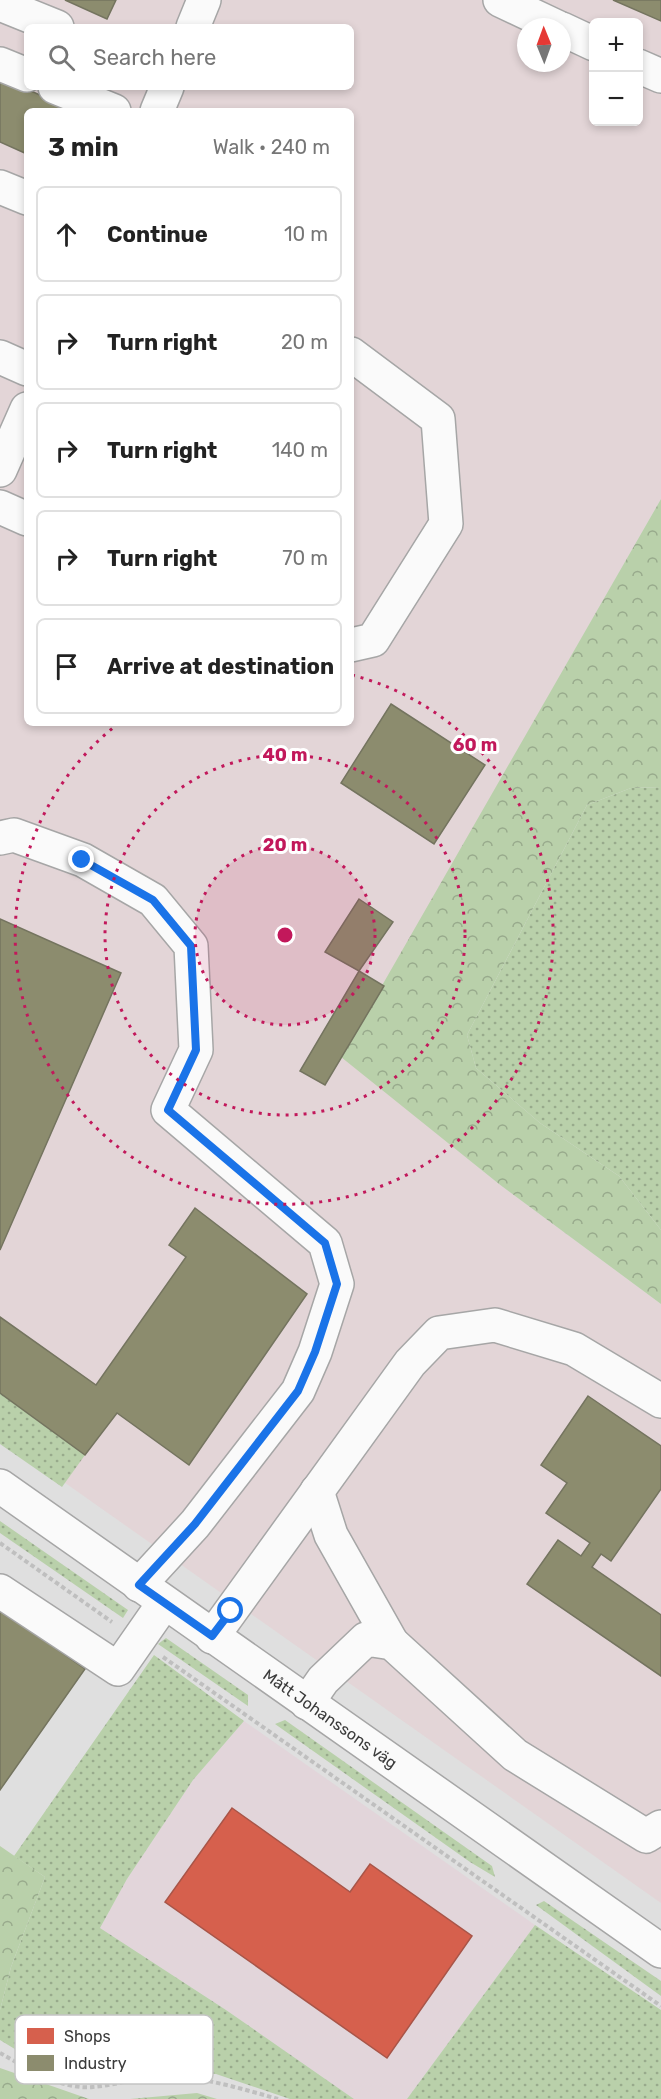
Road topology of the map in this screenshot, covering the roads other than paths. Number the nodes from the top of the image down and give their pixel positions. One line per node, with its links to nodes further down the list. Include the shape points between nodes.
1 (204, 0): 6 (street)
2 (500, 0): 4 (street)
3 (0, 4): 5 (street)
4 (538, 18)
5 (50, 24)
6 (194, 24)
7 (571, 33): 8 (street)
8 (589, 42)
9 (0, 64): 11 (street)
10 (643, 68): 12 (street)
11 (24, 74)
12 (661, 76)
13 (63, 90): 15 (street)
14 (166, 90): 16 (street)
15 (107, 108)
16 (158, 108)
17 (0, 187): 18 (street)
18 (24, 197)
19 (354, 356): 26 (street, via 438,419 446,524 373,640)
20 (0, 357): 21 (street)
21 (24, 368)
22 (24, 416): 23 (street)
23 (0, 470)
24 (0, 507): 25 (street)
25 (24, 518)
26 (354, 644)
27 (0, 838): 32 (street, via 14,835 82,860 153,900 191,946 196,1050 168,1110 325,1243 337,1284 298,1391 195,1524)
28 (661, 1401): 30 (street, via 574,1349 495,1325 439,1333 410,1363)
29 (0, 1486): 32 (street, Mått Johanssons väg)
30 (317, 1491): 33 (street); 34 (street, via 332,1535)
31 (0, 1591): 32 (street, via 118,1669 138,1640)
32 (152, 1594): 33 (street, Mått Johanssons väg)
33 (212, 1636): 35 (street, Mått Johanssons väg)
34 (392, 1643): 35 (street, via 366,1639 324,1680); 36 (street, via 515,1755 646,1836)
35 (307, 1703): 37 (street, Mått Johanssons väg)
36 (661, 1827)
37 (661, 1951)

